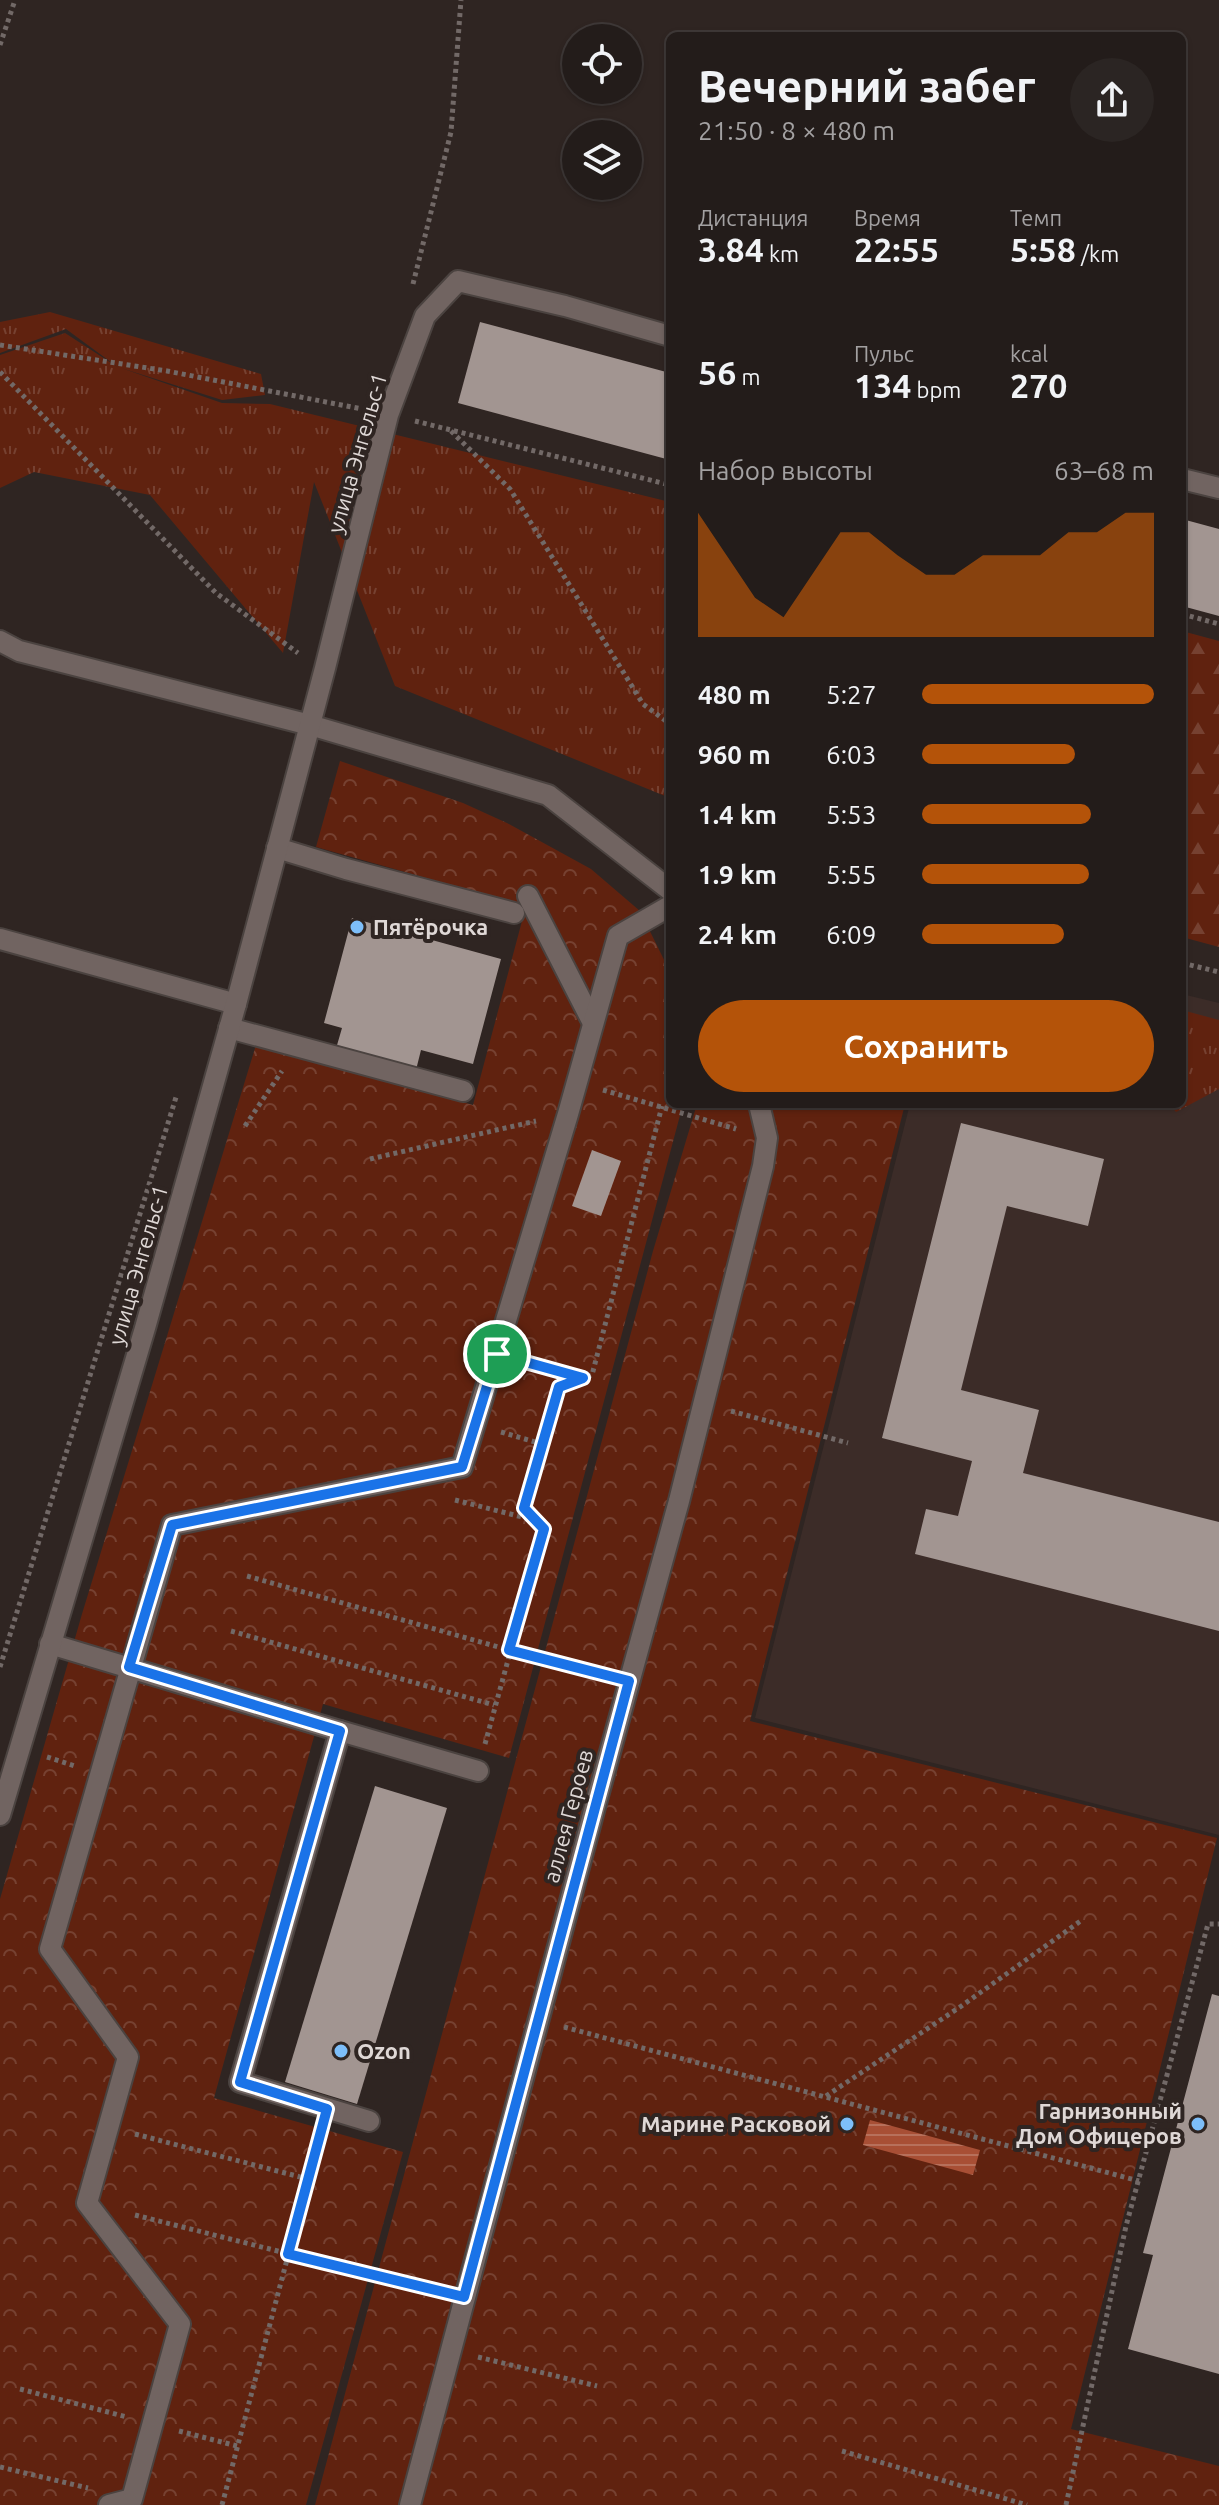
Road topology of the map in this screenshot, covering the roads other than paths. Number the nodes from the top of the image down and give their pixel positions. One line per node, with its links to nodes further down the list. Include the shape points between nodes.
1 (666, 335): 5 (street, улица Энгельс-1, via 458,281 425,316 388,415)
2 (1186, 480): 3 (street)
3 (1219, 488)
4 (0, 641): 5 (street, via 19,651)
5 (310, 725): 6 (street, улица Энгельс-1); 7 (street, via 548,795)
6 (277, 848): 10 (street); 12 (street, улица Энгельс-1)
7 (666, 887)
8 (528, 896): 13 (street)
9 (666, 908): 13 (street, via 618,936)
10 (514, 913)
11 (0, 939): 12 (street)
12 (236, 1004): 14 (street, улица Энгельс-1)
13 (593, 1023): 18 (street, via 462,1467 172,1525)
14 (229, 1028): 15 (street); 17 (street, улица Энгельс-1)
15 (463, 1091)
16 (760, 1108): 24 (street, аллея Героев, via 767,1138 763,1166)
17 (50, 1644): 18 (street); 21 (street, улица Энгельс-1)
18 (129, 1667): 19 (street); 23 (street, via 50,1949 128,2057 87,2203 180,2324 132,2499)
19 (340, 1731): 20 (street); 22 (street, via 240,2082)
20 (478, 1771)
21 (0, 1815)
22 (369, 2121)
23 (109, 2505)
24 (410, 2505)

